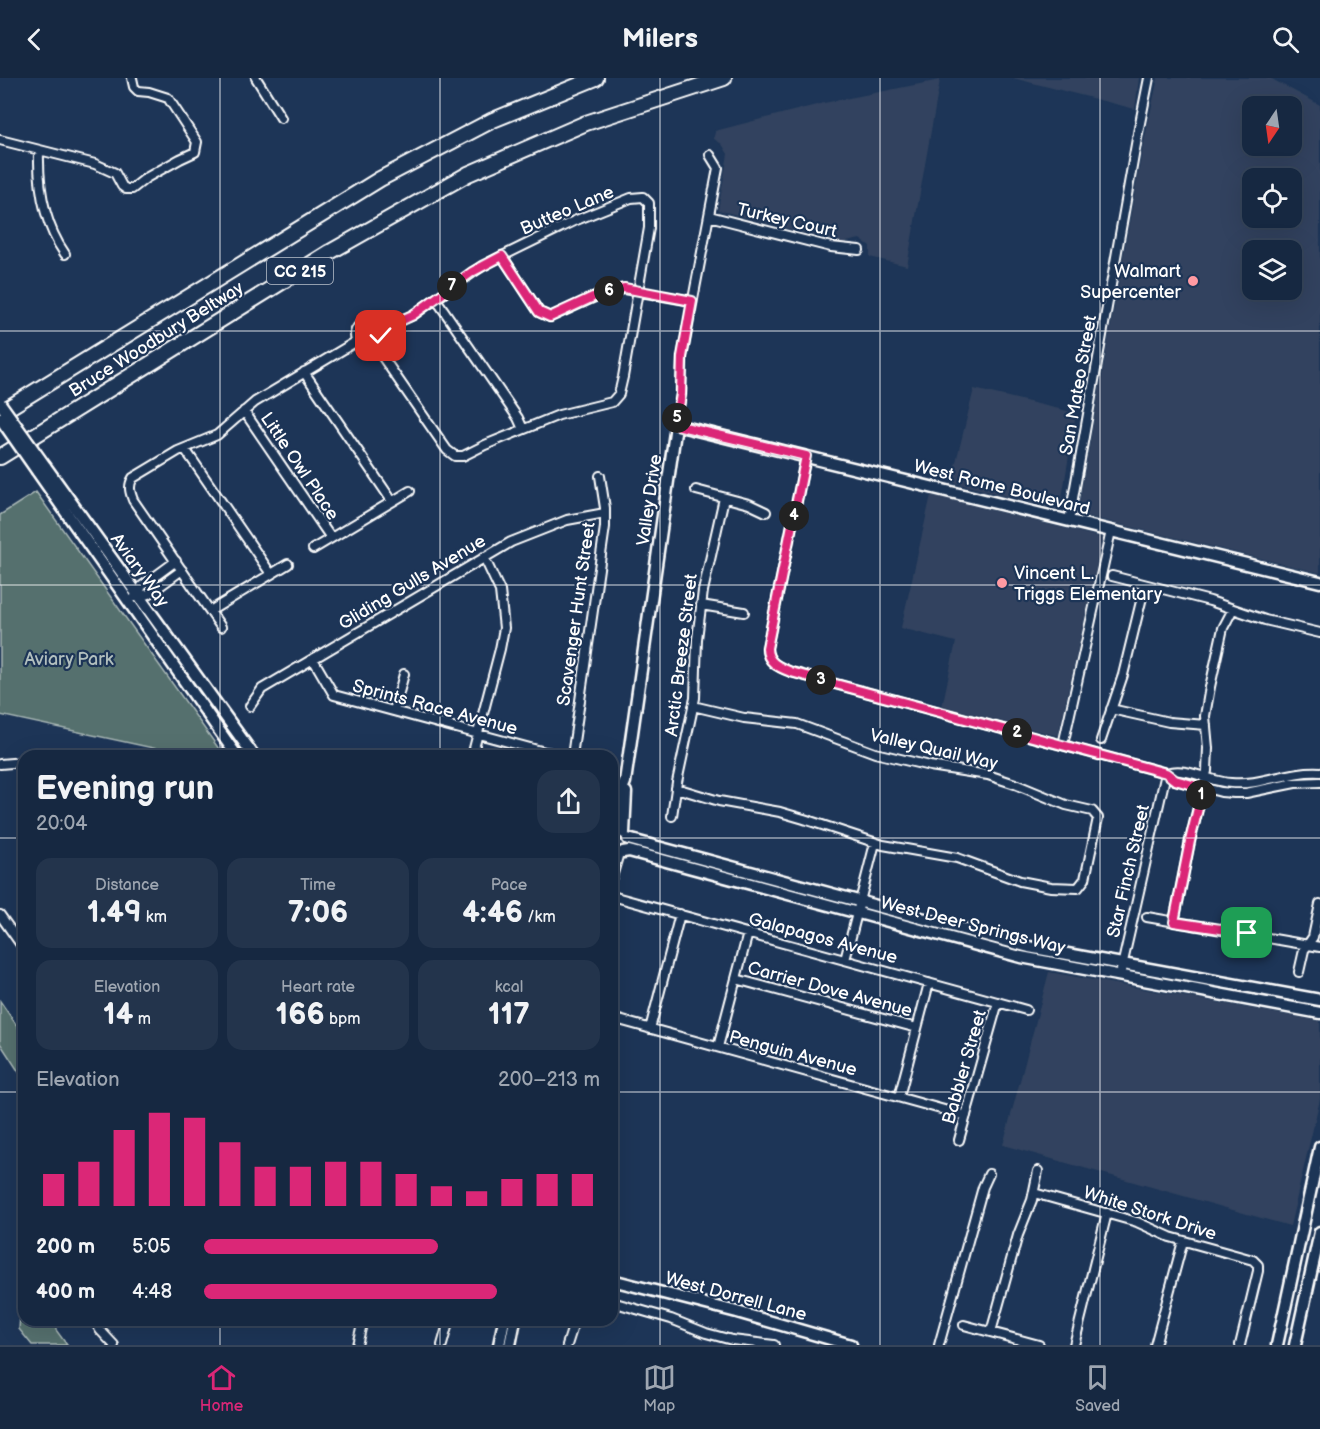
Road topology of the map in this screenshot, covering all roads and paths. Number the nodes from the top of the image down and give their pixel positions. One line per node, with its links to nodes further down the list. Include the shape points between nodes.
1 (256, 78): 6 (street)
2 (596, 78): 23 (highway, Bruce Woodbury Beltway / CC 215, via 493,120 380,179)
3 (724, 78): 29 (highway, Bruce Woodbury Beltway / CC 215, via 586,123 468,174 330,252)
4 (1149, 78): 38 (street, San Mateo Street)
5 (133, 82): 8 (street, via 138,92 168,98 196,138 192,155 129,189 122,186 115,173 104,168)
6 (281, 118)
7 (0, 140): 8 (street)
8 (39, 150): 12 (street, via 39,181 45,208 53,233)
9 (710, 155): 10 (street, Valley Drive, via 718,168)
10 (709, 216): 11 (street, Turkey Court, via 831,247); 16 (street, Valley Drive)
11 (859, 250)
12 (66, 254)
13 (502, 256): 14 (street, via 545,316 615,290); 14 (street, Butteo Lane, via 597,212 643,197 649,202 651,216); 15 (street, Butteo Lane)
14 (637, 290): 16 (street); 26 (street, via 616,399)
15 (436, 299): 17 (street, Butteo Lane); 26 (street)
16 (692, 301): 25 (street, Valley Drive)
17 (380, 330): 18 (street, via 373,323 362,323 356,331); 19 (street, via 381,338)
18 (357, 340): 19 (street, via 363,347); 20 (street)
19 (375, 346): 26 (street, via 455,456)
20 (304, 372): 22 (street); 35 (street)
21 (0, 403): 30 (main road, Aviary Way, bridge)
22 (244, 411): 27 (street, via 217,435); 40 (street, Little Owl Place)
23 (0, 413)
24 (0, 418): 30 (main road, Aviary Way, bridge)
25 (676, 425): 28 (main road, West Rome Boulevard); 81 (main road, Valley Drive, via 625,782 620,794)
26 (523, 429)
27 (185, 449): 43 (street, via 133,478 129,487 133,500); 46 (street)
28 (806, 456): 38 (main road, West Rome Boulevard); 66 (street, via 767,648 771,661 791,672)
29 (0, 457)
30 (41, 468): 50 (main road, Aviary Way)
31 (600, 476): 37 (street, Scavenger Hunt Street)
32 (696, 490): 34 (street)
33 (410, 491): 35 (street)
34 (724, 498): 36 (street); 51 (street, Arctic Breeze Street)
35 (392, 501): 40 (street)
36 (766, 512)
37 (605, 513): 42 (street, Gliding Gulls Avenue, via 550,526); 71 (street, Scavenger Hunt Street)
38 (1069, 520): 39 (main road, West Rome Boulevard)
39 (1111, 531): 48 (main road, West Rome Boulevard); 66 (street)
40 (331, 538): 41 (street)
41 (313, 549)
42 (484, 557): 57 (street, Gliding Gulls Avenue); 64 (street, via 500,591 504,627)
43 (176, 561): 45 (street); 50 (street, via 142,586)
44 (288, 564): 46 (street)
45 (182, 570): 50 (street, via 149,594); 53 (street)
46 (271, 574): 53 (street)
47 (1112, 576): 49 (street)
48 (1320, 582)
49 (1145, 585): 52 (street); 61 (street)
50 (133, 598): 67 (main road, Aviary Way); 68 (main road, Aviary Way)
51 (701, 605): 54 (street); 60 (street, Arctic Breeze Street)
52 (1233, 609): 56 (street); 63 (street, via 1223,628)
53 (210, 610): 55 (street)
54 (744, 612)
55 (221, 627)
56 (1320, 633)
57 (313, 659): 59 (street, Gliding Gulls Avenue, via 262,689); 62 (street, Sprints Race Avenue, via 334,695)
58 (404, 674): 62 (street)
59 (250, 706)
60 (693, 706): 78 (street, Arctic Breeze Street); 82 (street, Valley Quail Way, via 744,718 797,724 888,757 988,775 1092,811 1097,823 1085,879 1078,888 1020,881 957,858)
61 (1111, 709): 63 (street, via 1169,722); 65 (street)
62 (394, 711): 64 (street, Sprints Race Avenue)
63 (1206, 725): 76 (street)
64 (477, 733): 69 (street); 70 (street, Sprints Race Avenue)
65 (1101, 740)
66 (1063, 745): 75 (street)
67 (233, 750)
68 (249, 750)
69 (473, 750)
70 (538, 750)
71 (572, 750)
72 (18, 762): 73 (street)
73 (0, 764)
74 (1320, 772): 76 (street, via 1248,783)
75 (1166, 773): 76 (street, via 1176,770); 79 (street, via 1175,780); 96 (street, Star Finch Street)
76 (1205, 777): 79 (street)
77 (1320, 782): 79 (street, via 1246,793)
78 (676, 788): 80 (street, Arctic Breeze Street); 82 (street, via 793,815)
79 (1203, 788): 90 (street)
80 (672, 816)
81 (619, 834): 83 (main road, Valley Drive, via 628,846); 86 (main road, West Deer Springs Way)
82 (875, 843): 86 (street)
83 (618, 852): 86 (main road, West Deer Springs Way, via 629,851)
84 (618, 898): 87 (street, Galapagos Avenue)
85 (1320, 904): 93 (street, via 1313,938)
86 (859, 908): 95 (street); 96 (main road, West Deer Springs Way)
87 (680, 914): 91 (street, Galapagos Avenue); 106 (street)
88 (0, 915): 92 (street)
89 (1147, 917): 90 (street)
90 (1174, 922): 93 (street)
91 (748, 933): 95 (street, Galapagos Avenue); 98 (street)
92 (18, 940)
93 (1307, 945): 94 (street); 97 (street)
94 (1320, 947)
95 (845, 960): 99 (street, Galapagos Avenue)
96 (1121, 970): 100 (main road, West Deer Springs Way); 103 (main road, West Deer Springs Way)
97 (1299, 972)
98 (736, 979): 105 (street, Carrier Dove Avenue); 107 (street)
99 (929, 983): 101 (street, Galapagos Avenue); 105 (street)
100 (1320, 1000)
101 (998, 1002): 102 (street, Galapagos Avenue); 109 (street, Babbler Street)
102 (1026, 1010)
103 (1320, 1013)
104 (618, 1020): 106 (street, Penguin Avenue)
105 (917, 1028): 108 (street)
106 (650, 1029): 107 (street, Penguin Avenue)
107 (718, 1047): 108 (street, Penguin Avenue)
108 (899, 1097): 109 (street, Penguin Avenue)
109 (966, 1116): 110 (street, Babbler Street)
110 (959, 1140)
111 (1320, 1147): 141 (main road)
112 (1038, 1171): 114 (street)
113 (989, 1174): 136 (street)
114 (1034, 1193): 115 (street, White Stork Drive); 127 (street)
115 (1107, 1213): 117 (street, White Stork Drive); 138 (street)
116 (1320, 1232): 142 (main road)
117 (1183, 1241): 139 (street); 140 (street, White Stork Drive, via 1248,1257 1256,1263 1258,1271)
118 (618, 1282): 135 (main road, West Dorrell Lane)
119 (618, 1304): 134 (street, via 706,1334)
120 (964, 1325): 127 (street)
121 (98, 1326): 128 (street)
122 (362, 1326): 129 (street)
123 (447, 1326): 130 (street)
124 (503, 1326): 131 (main road)
125 (514, 1326): 132 (main road)
126 (573, 1326): 133 (street)
127 (991, 1332): 137 (street)
128 (114, 1345)
129 (357, 1345)
130 (442, 1345)
131 (499, 1345)
132 (510, 1345)
133 (567, 1345)
134 (774, 1345)
135 (851, 1345)
136 (939, 1345)
137 (1039, 1345)
138 (1074, 1345)
139 (1155, 1345)
140 (1240, 1345)
141 (1277, 1345)
142 (1295, 1345)

